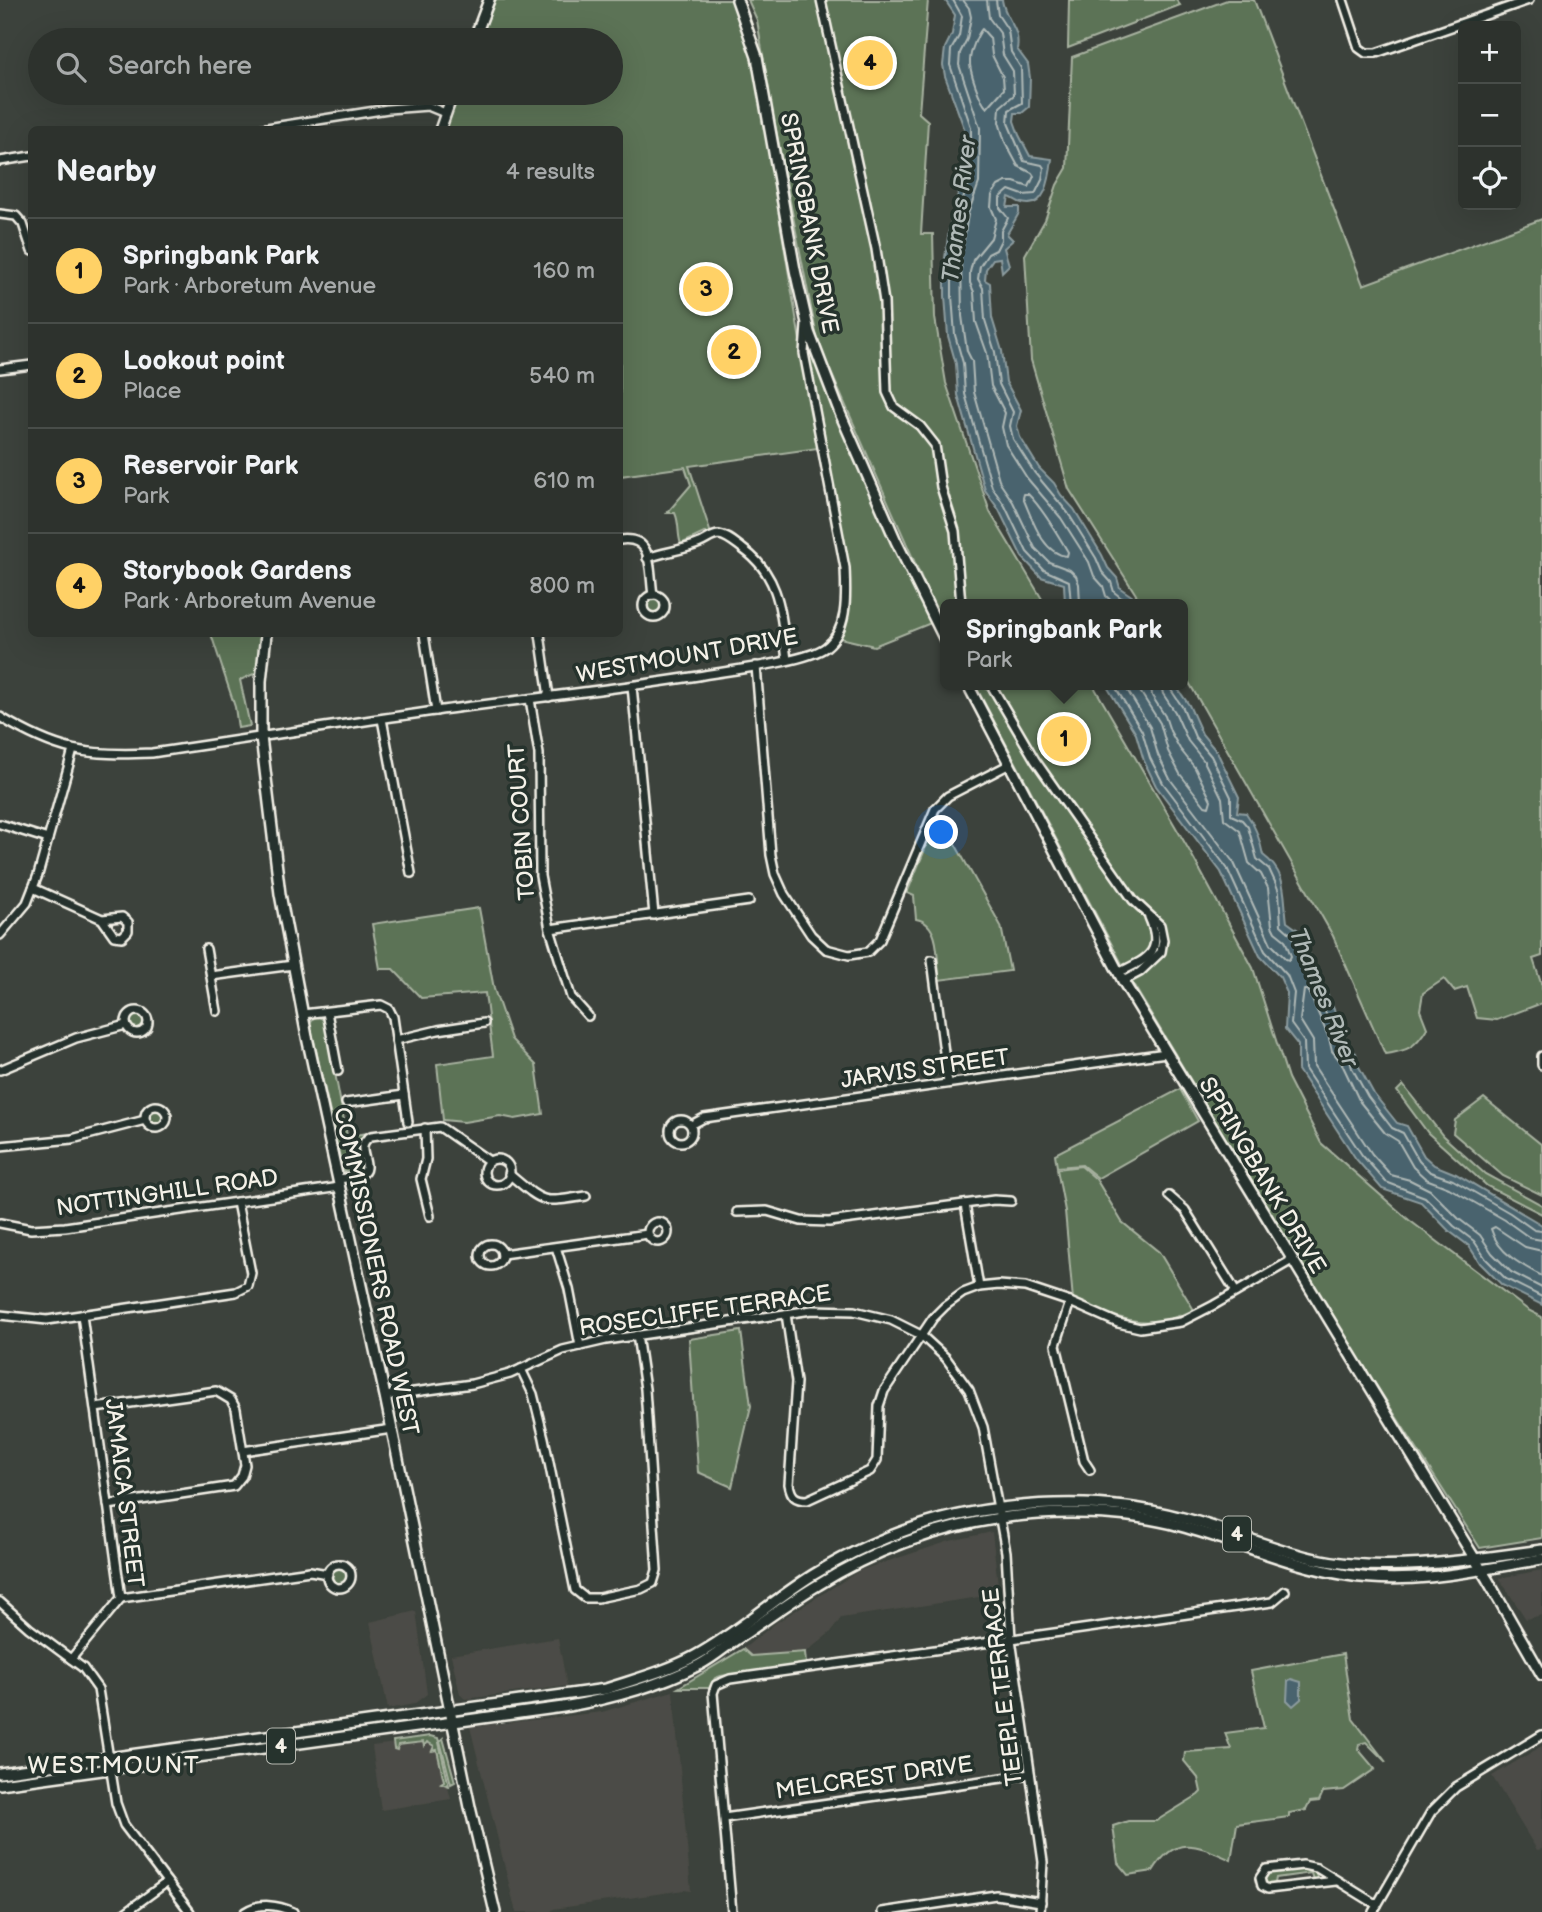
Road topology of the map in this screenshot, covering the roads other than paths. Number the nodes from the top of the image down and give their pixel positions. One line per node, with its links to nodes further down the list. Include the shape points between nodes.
1 (489, 0): 6 (main road)
2 (737, 0): 15 (main road, SPRINGBANK DRIVE, via 757,57)
3 (821, 0): 21 (street, via 876,249 884,302 887,393 894,407 920,426 935,445 941,487 955,531)
4 (1343, 0): 5 (street, via 1359,48 1366,53)
5 (1529, 0)
6 (478, 28)
7 (448, 105): 8 (main road)
8 (445, 113): 9 (street, via 428,106 388,109); 10 (main road)
9 (280, 126)
10 (441, 126)
11 (28, 156): 12 (street)
12 (0, 160)
13 (0, 214): 14 (street, via 16,216)
14 (28, 239)
15 (807, 321): 22 (main road, SPRINGBANK DRIVE, via 840,413); 26 (street, WESTMOUNT DRIVE, via 803,353 846,592 844,618 835,638 825,649)
16 (28, 366): 17 (street)
17 (0, 369)
18 (623, 540): 19 (street, via 641,542)
19 (647, 558): 20 (street); 26 (street, via 698,545 717,535 750,554 774,584)
20 (653, 595)
21 (961, 599)
22 (940, 629)
23 (266, 637): 36 (main road, COMMISSIONERS ROAD WEST)
24 (424, 637): 33 (street)
25 (540, 637): 31 (street)
26 (787, 660): 27 (street, WESTMOUNT DRIVE)
27 (756, 666): 28 (street, WESTMOUNT DRIVE); 38 (street, via 775,874 811,935 827,949 849,955 867,952 880,940 935,809 948,796)
28 (632, 686): 31 (street, WESTMOUNT DRIVE); 44 (street)
29 (971, 690): 38 (main road, SPRINGBANK DRIVE)
30 (993, 690): 52 (street, via 1133,900 1160,925 1161,952 1140,972)
31 (549, 697): 32 (street, WESTMOUNT DRIVE)
32 (530, 699): 33 (street, WESTMOUNT DRIVE); 46 (street, TOBIN COURT, via 539,754 540,877)
33 (436, 711): 35 (street, WESTMOUNT DRIVE)
34 (0, 717): 37 (street, WESTMOUNT DRIVE, via 31,736)
35 (382, 719): 36 (street, WESTMOUNT DRIVE); 41 (street)
36 (261, 737): 37 (street, WESTMOUNT DRIVE, via 152,753 107,755); 50 (main road, COMMISSIONERS ROAD WEST)
37 (73, 750): 40 (street)
38 (1010, 764): 52 (main road, SPRINGBANK DRIVE)
39 (0, 824): 40 (street)
40 (48, 839): 42 (street)
41 (411, 873)
42 (33, 888): 45 (street); 47 (street, via 27,903)
43 (749, 901): 44 (street)
44 (654, 915): 46 (street)
45 (102, 919)
46 (550, 929): 56 (street, TOBIN COURT, via 571,998)
47 (0, 935)
48 (206, 949): 51 (street)
49 (932, 960): 65 (street)
50 (293, 965): 51 (street); 55 (main road, COMMISSIONERS ROAD WEST)
51 (211, 976): 53 (street)
52 (1120, 977): 60 (main road, SPRINGBANK DRIVE)
53 (217, 1011)
54 (327, 1012): 55 (street); 59 (street, via 381,1005 393,1017); 64 (street)
55 (303, 1014): 75 (main road, COMMISSIONERS ROAD WEST)
56 (588, 1016)
57 (484, 1023): 59 (street)
58 (126, 1025): 63 (street, via 76,1038)
59 (396, 1040): 66 (street)
60 (1166, 1053): 65 (street, JARVIS STREET); 87 (main road, SPRINGBANK DRIVE)
61 (1542, 1056): 62 (street)
62 (1542, 1065)
63 (0, 1070)
64 (338, 1070)
65 (948, 1083): 70 (street, JARVIS STREET, via 705,1118)
66 (404, 1095): 67 (street); 69 (street)
67 (346, 1103)
68 (145, 1120): 72 (street, via 72,1139)
69 (408, 1122)
70 (691, 1125)
71 (425, 1128): 73 (street, via 446,1130); 75 (street, NOTTINGHILL ROAD, via 365,1139 365,1171); 82 (street, via 421,1179)
72 (0, 1146)
73 (489, 1161): 74 (street, via 504,1161); 74 (street, via 484,1169 488,1181 501,1184)
74 (509, 1174): 76 (street, via 548,1202)
75 (339, 1183): 79 (street, NOTTINGHILL ROAD); 98 (main road, COMMISSIONERS ROAD WEST)
76 (586, 1196)
77 (1169, 1196): 89 (street, via 1185,1210)
78 (1011, 1201): 80 (street)
79 (237, 1202): 83 (street, NOTTINGHILL ROAD, via 65,1227 31,1229); 93 (street, via 251,1273 248,1286 236,1292)
80 (965, 1204): 81 (street, via 829,1222 801,1221 767,1211); 88 (street)
81 (737, 1212)
82 (430, 1216)
83 (0, 1223)
84 (648, 1234): 85 (street)
85 (555, 1247): 86 (street); 96 (street)
86 (502, 1254)
87 (1292, 1259): 89 (street); 107 (main road, SPRINGBANK DRIVE)
88 (979, 1287): 90 (street, via 1010,1285); 95 (street, via 945,1306)
89 (1236, 1292): 90 (street, via 1181,1322 1140,1328)
90 (1069, 1302): 102 (street, via 1056,1345)
91 (786, 1314): 94 (street, ROSECLIFFE TERRACE); 95 (street, ROSECLIFFE TERRACE, via 854,1311 891,1320); 95 (street, via 796,1382 789,1484 797,1500 807,1500 870,1471 877,1460 878,1406)
92 (0, 1315): 93 (street, via 47,1320)
93 (82, 1315): 99 (street, JAMAICA STREET)
94 (637, 1335): 96 (street, ROSECLIFFE TERRACE); 97 (street, via 657,1570 653,1583 641,1589 598,1598 586,1598 575,1590 544,1438 533,1394)
95 (921, 1335): 104 (street, ROSECLIFFE TERRACE, via 946,1358 969,1390 983,1427)
96 (580, 1346): 97 (street, ROSECLIFFE TERRACE)
97 (520, 1369): 98 (street, ROSECLIFFE TERRACE, via 472,1384)
98 (385, 1396): 100 (main road, COMMISSIONERS ROAD WEST)
99 (95, 1408): 101 (street, via 216,1391 236,1409); 103 (street, JAMAICA STREET)
100 (392, 1429): 101 (street); 117 (main road, COMMISSIONERS ROAD WEST)
101 (243, 1451): 103 (street, via 245,1465 234,1486)
102 (1090, 1470)
103 (108, 1505): 112 (street, JAMAICA STREET)
104 (999, 1508): 105 (street, TEEPLE TERRACE); 107 (main road, 4, via 1129,1507 1179,1516 1316,1559 1351,1564 1394,1567); 117 (main road, 4, via 910,1528 860,1550 813,1575 696,1655 653,1674 579,1694)
105 (1001, 1518): 109 (main road, 4, via 1074,1514 1177,1525 1304,1566 1359,1577 1399,1579); 114 (street, TEEPLE TERRACE); 118 (main road, 4, via 913,1538 864,1559 818,1584 701,1664 654,1685 580,1704)
106 (1542, 1550): 107 (main road, 4)
107 (1474, 1558): 109 (main road, SPRINGBANK DRIVE)
108 (1542, 1559): 109 (main road, 4)
109 (1480, 1569): 116 (main road, SPRINGBANK DRIVE)
110 (328, 1574): 112 (street, via 310,1571)
111 (1285, 1591): 114 (street, via 1272,1602)
112 (121, 1598): 115 (street, JAMAICA STREET)
113 (0, 1602): 115 (street)
114 (1011, 1639): 123 (street, TEEPLE TERRACE); 125 (street, via 730,1679 716,1685)
115 (71, 1659): 120 (street, via 98,1689)
116 (1542, 1675)
117 (450, 1711): 118 (main road, COMMISSIONERS ROAD WEST); 120 (main road, 4)
118 (452, 1722): 121 (main road, 4); 134 (main road, COMMISSIONERS ROAD WEST)
119 (1542, 1735): 129 (street, via 1467,1779 1431,1812)
120 (109, 1757): 121 (street); 122 (main road, 4)
121 (111, 1769): 124 (main road, 4); 127 (street, via 124,1825)
122 (0, 1773)
123 (1031, 1774): 125 (street, MELCREST DRIVE); 128 (street, TEEPLE TERRACE, via 1043,1862)
124 (0, 1784)
125 (724, 1818): 135 (street)
126 (1336, 1881): 126 (street, via 1303,1865 1266,1869 1260,1878 1268,1889); 129 (street)
127 (167, 1882): 130 (street); 131 (street)
128 (1041, 1902): 136 (street, via 996,1895); 137 (street, TEEPLE TERRACE)
129 (1375, 1908)
130 (126, 1912)
131 (190, 1912)
132 (245, 1912): 133 (street, via 270,1905)
133 (293, 1912)
134 (495, 1912)
135 (732, 1912)
136 (882, 1912)
137 (1040, 1912)

